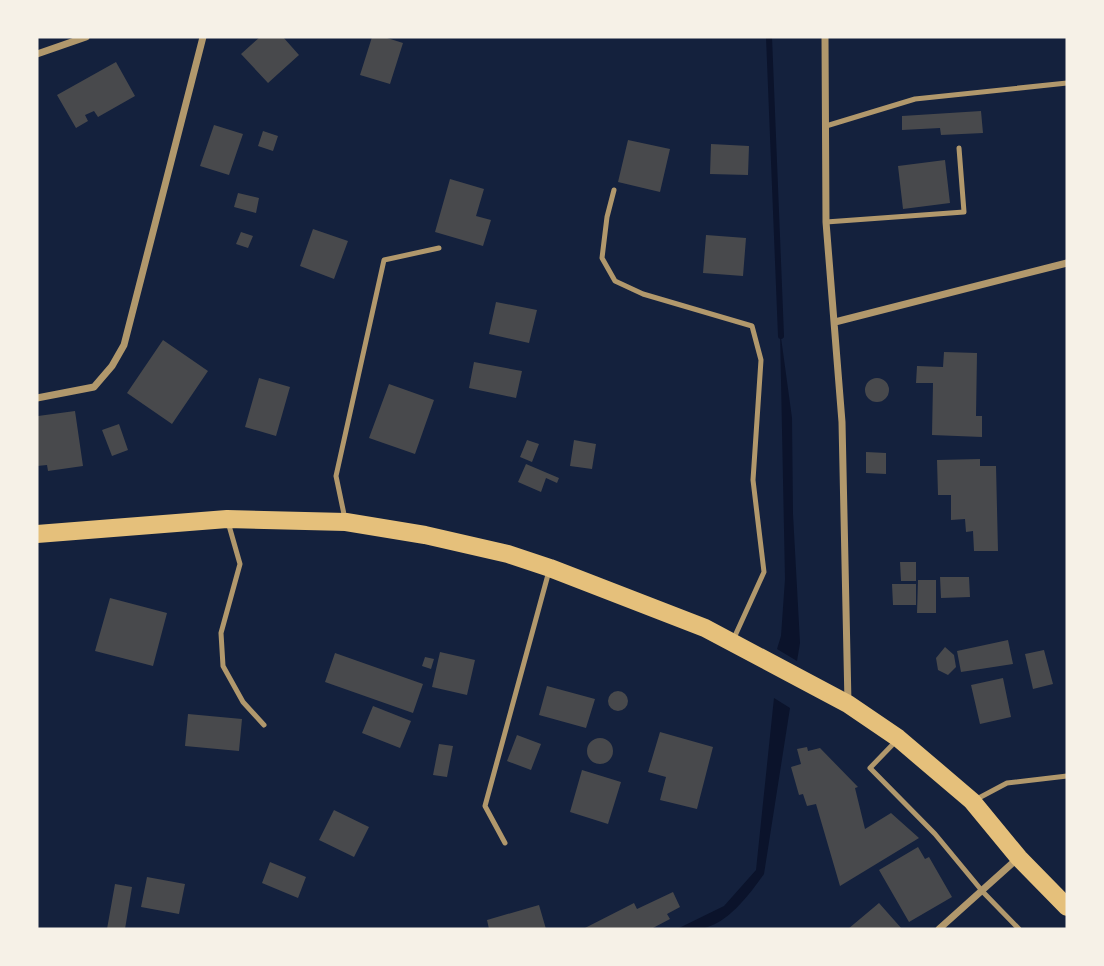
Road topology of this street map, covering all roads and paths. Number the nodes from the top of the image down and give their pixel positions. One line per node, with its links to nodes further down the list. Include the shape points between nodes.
1 (86, 37): 4 (street)
2 (203, 37): 13 (street, via 124,345 94,387)
3 (825, 37): 6 (street)
4 (37, 54)
5 (1067, 83): 6 (lane, via 915,99)
6 (826, 126): 9 (street)
7 (959, 148): 9 (lane, via 964,212)
8 (614, 190): 18 (lane, via 602,258 615,281 643,294 752,326 761,360 753,480 764,572)
9 (826, 222): 12 (street)
10 (439, 248): 15 (lane, via 384,260 336,477)
11 (1067, 263): 12 (street)
12 (835, 322): 19 (street, via 842,422)
13 (37, 398)
14 (227, 519): 15 (main road); 16 (main road); 20 (lane, via 240,564 221,633 223,666 243,702)
15 (346, 523): 17 (main road, via 425,534)
16 (37, 534)
17 (550, 568): 18 (main road); 24 (lane, via 485,806)
18 (733, 641): 19 (main road)
19 (848, 704): 21 (main road)
20 (264, 724)
21 (898, 738): 23 (main road); 26 (lane, via 870,768)
22 (1067, 776): 23 (lane, via 1007,783)
23 (972, 801): 25 (main road)
24 (505, 843)
25 (1019, 858): 26 (street); 27 (main road)
26 (982, 892): 28 (street); 29 (lane)
27 (1067, 907)
28 (939, 929)
29 (1019, 929)

